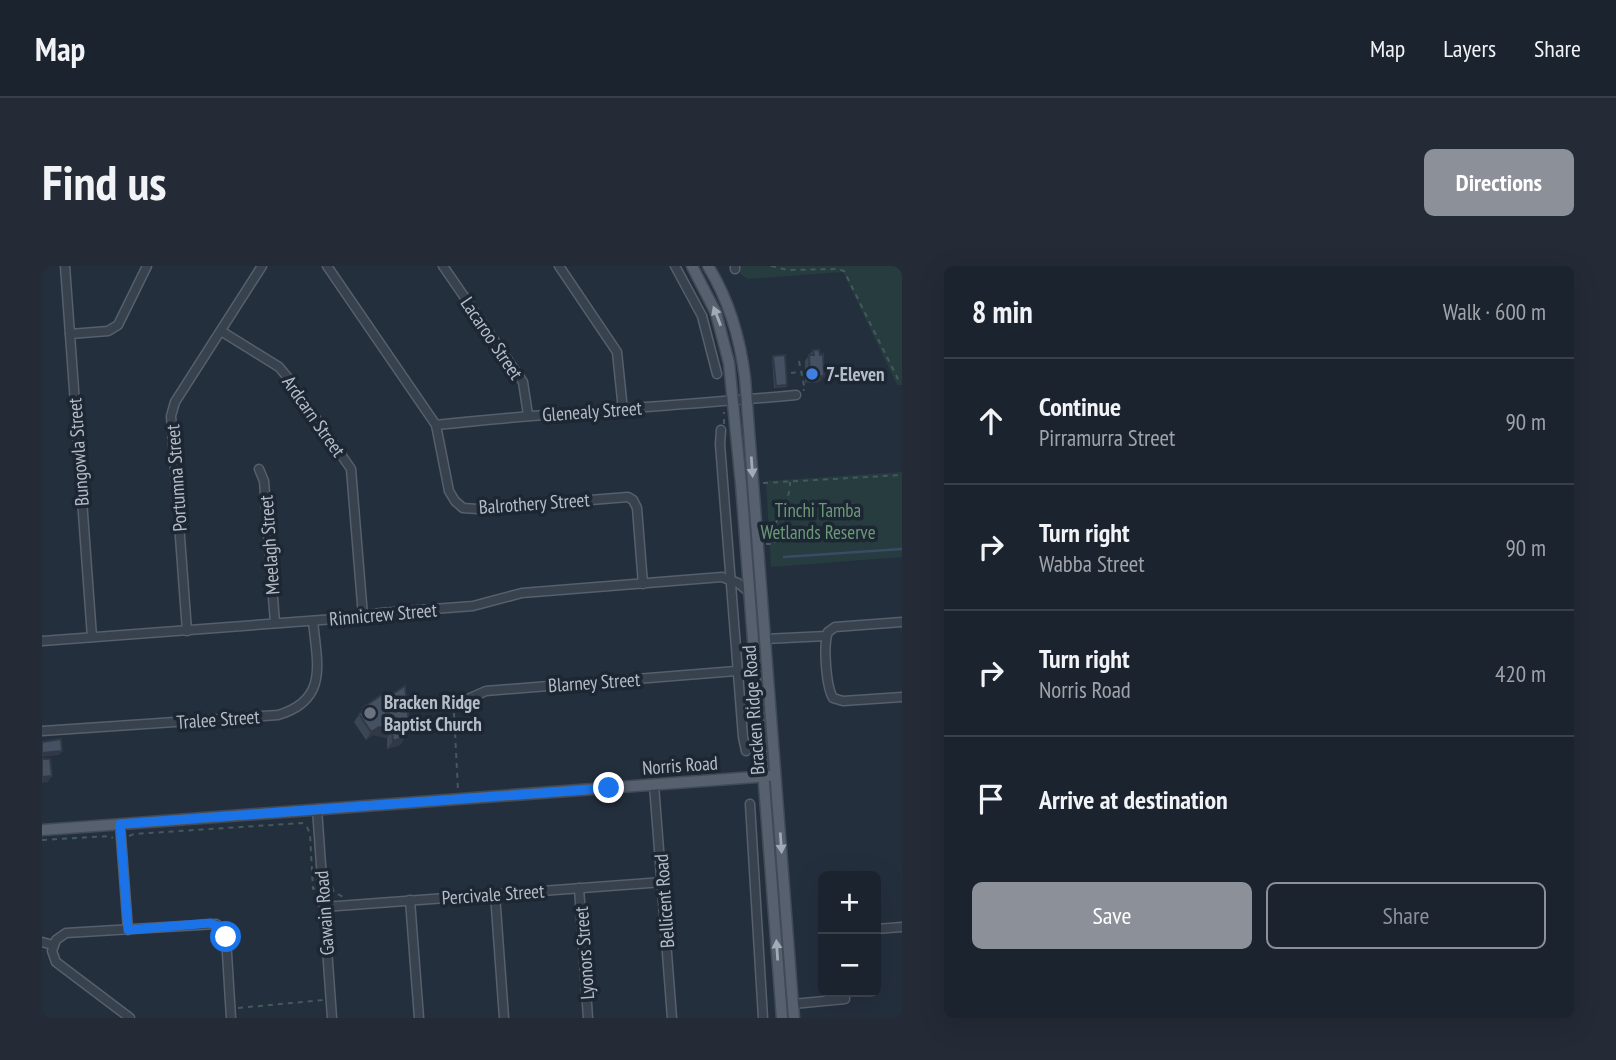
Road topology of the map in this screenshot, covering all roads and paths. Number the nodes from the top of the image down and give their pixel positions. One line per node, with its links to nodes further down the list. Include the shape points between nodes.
1 (65, 266): 12 (street, Bungowla Street)
2 (147, 266): 12 (street, via 118,325 108,331)
3 (262, 266): 11 (street, Portumna Street)
4 (327, 266): 26 (street, Balrothery Street)
5 (443, 266): 25 (street, Lacaroo Street, via 523,382)
6 (559, 266): 23 (street, via 617,352)
7 (675, 266): 14 (street, via 695,302)
8 (692, 266): 13 (main road, Bracken Ridge Road, one-way to 8)
9 (708, 266): 21 (main road, Bracken Ridge Road, via 738,335)
10 (771, 266): 19 (path, via 844,271)
11 (221, 331): 37 (street, Ardcarn Street, via 279,367 351,469); 41 (street, Portumna Street, via 175,402 171,416)
12 (70, 334): 43 (street, Bungowla Street)
13 (724, 337): 14 (street); 22 (main road, Bracken Ridge Road)
14 (710, 346): 18 (street)
15 (799, 361): 16 (path)
16 (799, 372): 17 (path); 20 (path, via 805,390)
17 (791, 373)
18 (717, 374)
19 (902, 380)
20 (796, 393): 21 (street, Glenealy Street)
21 (747, 399): 22 (street, Glenealy Street); 44 (main road, Bracken Ridge Road, one-way to 44)
22 (733, 400): 23 (street, Glenealy Street); 33 (main road, Bracken Ridge Road)
23 (623, 410): 25 (street, Glenealy Street)
24 (724, 414): 27 (path)
25 (528, 415): 26 (street, Glenealy Street)
26 (436, 425): 35 (street, Balrothery Street, via 449,491 463,508 620,497 633,500)
27 (723, 427): 34 (street, Bracken Ridge Road)
28 (259, 469): 40 (street, Meelagh Street, via 264,481)
29 (902, 475): 30 (path)
30 (790, 481): 31 (path); 32 (path, via 788,499 775,521 775,544)
31 (760, 483)
32 (764, 544)
33 (747, 562): 34 (street, Rinnicrew Street); 36 (main road, Bracken Ridge Road)
34 (727, 576): 35 (street, Rinnicrew Street); 36 (street); 46 (street, Bracken Ridge Road)
35 (643, 584): 37 (street, Rinnicrew Street, via 522,593 473,606)
36 (750, 593): 52 (main road, Bracken Ridge Road)
37 (363, 616): 38 (street, Rinnicrew Street)
38 (313, 621): 40 (street, Rinnicrew Street); 49 (street, Tralee Street, via 315,688 292,711)
39 (902, 622): 42 (street, via 835,627)
40 (275, 623): 41 (street, Rinnicrew Street)
41 (187, 631): 43 (street, Rinnicrew Street)
42 (826, 636): 44 (street); 47 (street, via 833,698)
43 (92, 638): 45 (street, Rinnicrew Street)
44 (765, 639): 51 (main road, Bracken Ridge Road)
45 (42, 642)
46 (737, 671): 48 (street, Blarney Street, via 486,691); 50 (street, Bracken Ridge Road)
47 (902, 697)
48 (454, 705): 54 (path)
49 (42, 731)
50 (746, 751)
51 (776, 775): 52 (main road, Norris Road); 77 (main road, Bracken Ridge Road, one-way to 77)
52 (763, 776): 53 (main road, Norris Road); 86 (main road, Bracken Ridge Road, one-way to 52)
53 (654, 785): 56 (main road, Norris Road); 62 (street, Bellicent Road)
54 (458, 790)
55 (750, 804): 85 (street, Bracken Ridge Road)
56 (317, 809): 57 (main road, Norris Road); 69 (street, Gawain Road)
57 (120, 824): 58 (main road, Norris Road); 72 (street)
58 (42, 830)
59 (116, 838): 61 (path)
60 (127, 838): 65 (path, via 302,823 310,834)
61 (42, 841)
62 (663, 882): 64 (street, Percivale Street); 84 (street, Bellicent Road)
63 (330, 887): 67 (path)
64 (579, 888): 66 (street, Percivale Street); 83 (street, Lyonors Street)
65 (314, 889)
66 (495, 894): 68 (street, Percivale Street); 82 (street)
67 (348, 898)
68 (410, 900): 69 (street, Percivale Street); 81 (street)
69 (324, 907): 76 (street, Gawain Road)
70 (902, 927): 71 (street)
71 (881, 929)
72 (128, 930): 74 (street, via 66,933); 78 (street, via 223,924)
73 (42, 942): 74 (street)
74 (53, 945): 79 (street, via 56,962)
75 (833, 997): 77 (street)
76 (330, 999): 78 (path); 80 (street, Gawain Road)
77 (793, 1004): 87 (main road, Bracken Ridge Road)
78 (231, 1013)
79 (130, 1018)
80 (332, 1018)
81 (419, 1018)
82 (504, 1018)
83 (588, 1018)
84 (672, 1018)
85 (763, 1018)
86 (782, 1018)
87 (794, 1018)

